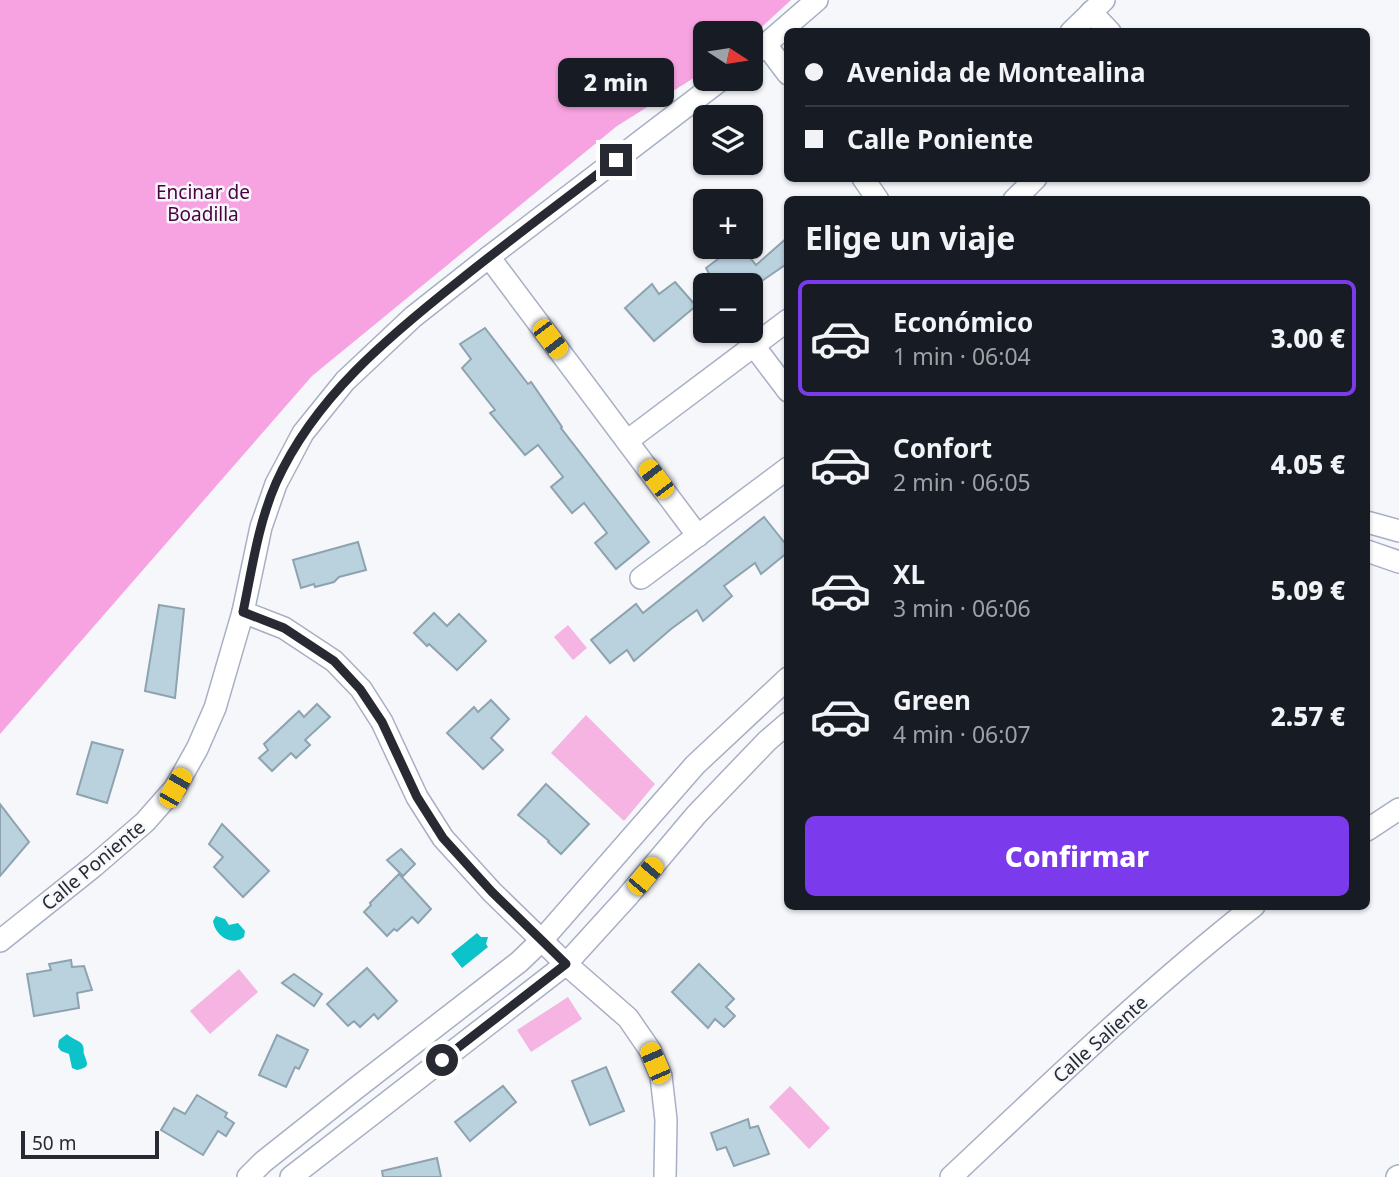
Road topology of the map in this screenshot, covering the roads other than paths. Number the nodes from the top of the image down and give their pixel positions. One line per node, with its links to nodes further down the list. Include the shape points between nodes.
1 (817, 0): 3 (street)
2 (1098, 6): 4 (street); 5 (street)
3 (785, 28)
4 (1075, 28)
5 (1108, 28)
6 (784, 29): 7 (street)
7 (763, 47)
8 (763, 54): 9 (street)
9 (784, 71)
10 (706, 91): 13 (street, Calle Poniente)
11 (1032, 182): 12 (street)
12 (1018, 196)
13 (489, 257): 17 (street); 25 (street, Calle Poniente, via 413,317 345,381 303,433 276,484 261,527)
14 (784, 323): 15 (street)
15 (754, 346): 16 (street); 17 (street)
16 (784, 386)
17 (627, 441): 21 (street)
18 (784, 471): 21 (street)
19 (1370, 523): 20 (street)
20 (1399, 531)
21 (698, 536): 24 (street)
22 (1370, 552): 23 (street)
23 (1399, 562)
24 (641, 578)
25 (243, 612): 31 (street, via 284,628 334,661 360,689 443,838); 32 (street, Calle Poniente, via 215,708 175,788 135,831)
26 (784, 682): 31 (street, via 695,765)
27 (784, 726): 33 (street, via 696,815)
28 (1399, 809): 29 (street)
29 (1370, 828)
30 (1249, 910): 37 (street, Calle Saliente, via 1114,1026)
31 (542, 940): 33 (street); 34 (street)
32 (0, 941)
33 (566, 964): 35 (street); 36 (street, via 628,1018 650,1050 661,1076)
34 (248, 1177)
35 (291, 1177)
36 (665, 1177)
37 (951, 1177)

